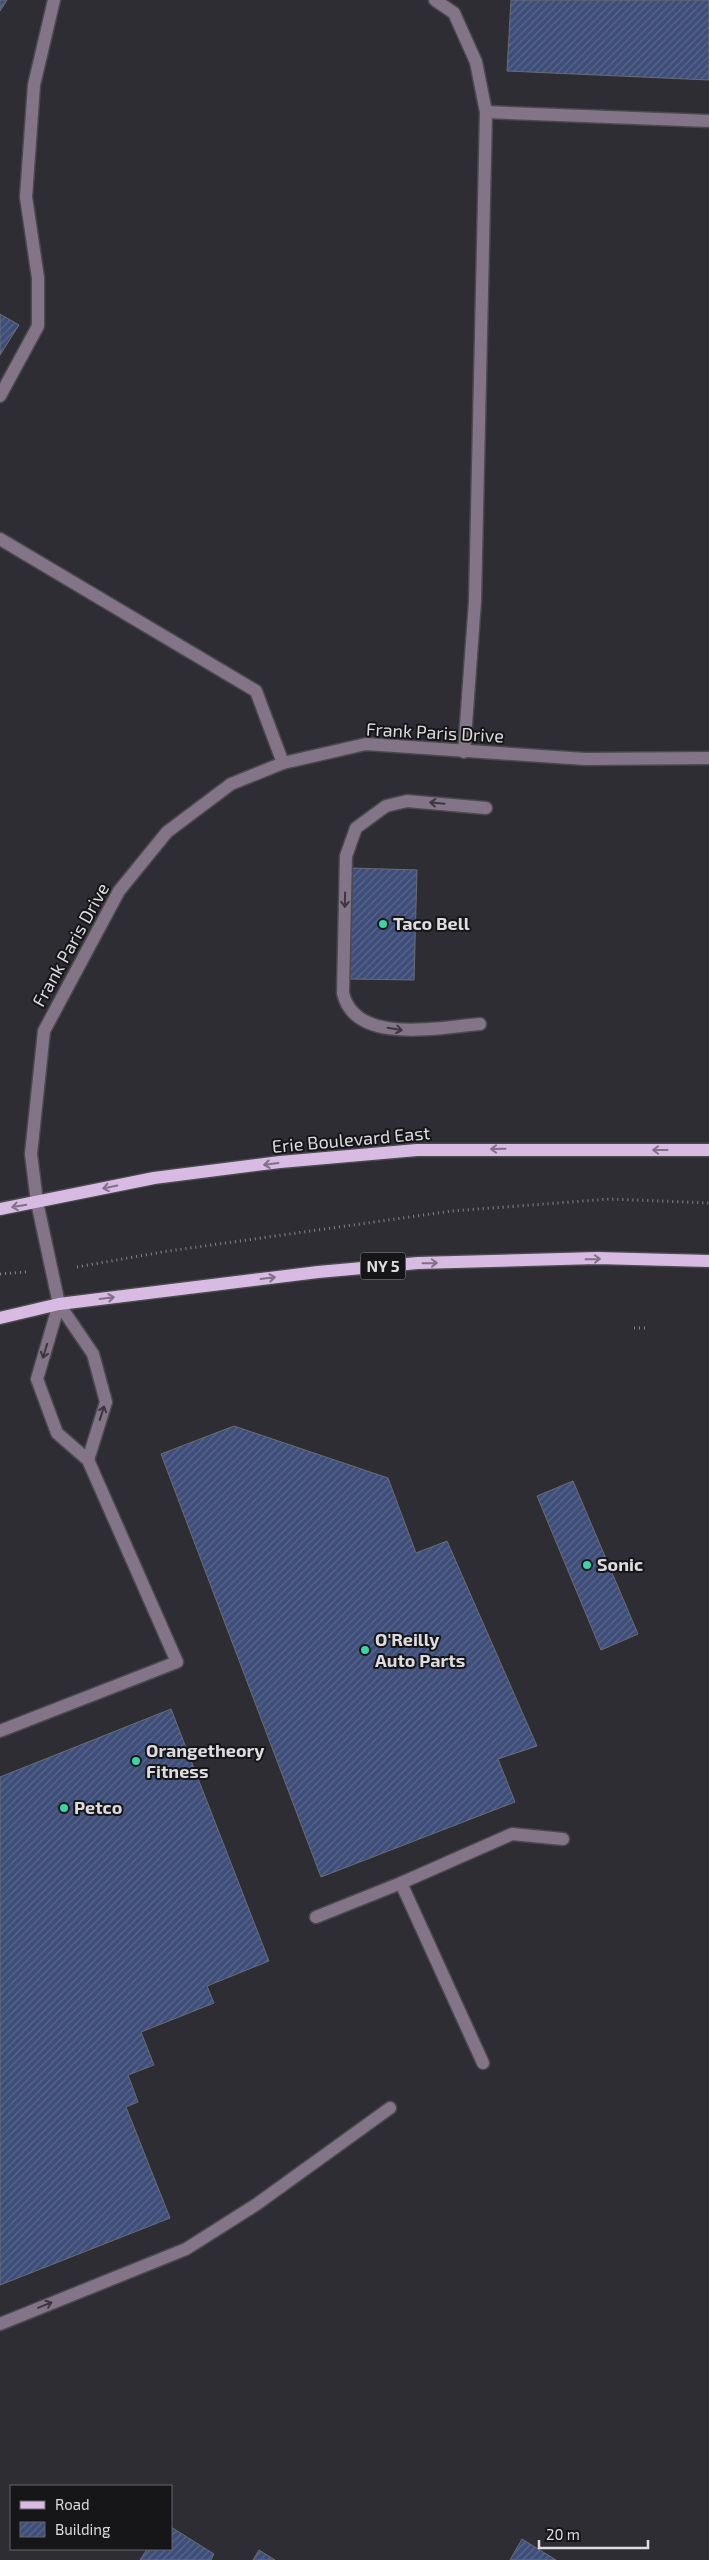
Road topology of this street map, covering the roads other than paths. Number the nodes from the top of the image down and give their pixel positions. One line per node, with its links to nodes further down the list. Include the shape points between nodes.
1 (54, 0): 5 (street, via 34,85 26,196 38,278 38,326)
2 (435, 0): 3 (street, via 454,13 476,62)
3 (486, 112): 4 (street); 7 (street, via 475,601)
4 (709, 122)
5 (0, 396)
6 (0, 539): 9 (street, via 256,691)
7 (464, 752): 8 (street, Frank Paris Drive, via 585,759); 9 (street, Frank Paris Drive, via 366,744)
8 (709, 758)
9 (283, 763): 13 (street, Frank Paris Drive, via 231,784 167,832 120,891 44,1031 31,1154)
10 (486, 808): 11 (street, one-way to 11, via 407,801 386,806 356,828 346,856 343,993 346,1006 358,1019 402,1030)
11 (480, 1024)
12 (709, 1150): 13 (main road, Erie Boulevard East, one-way to 13, via 417,1150 280,1162 154,1178)
13 (38, 1202): 14 (main road, Erie Boulevard East, one-way to 14); 16 (street, Frank Paris Drive)
14 (0, 1209)
15 (709, 1261): 16 (main road, NY 5, one-way to 15, via 418,1263 597,1258)
16 (59, 1304): 17 (main road, NY 5); 18 (street, one-way to 16, via 106,1402 93,1354); 18 (street, one-way to 18, via 36,1379 57,1433)
17 (0, 1318)
18 (88, 1460): 19 (street, via 177,1662)
19 (0, 1731)
20 (563, 1839): 21 (street, via 512,1834)
21 (401, 1883): 22 (street); 23 (street)
22 (316, 1917)
23 (483, 2063)
24 (390, 2108): 25 (street, one-way to 24, via 186,2248 257,2204)
25 (0, 2324)

